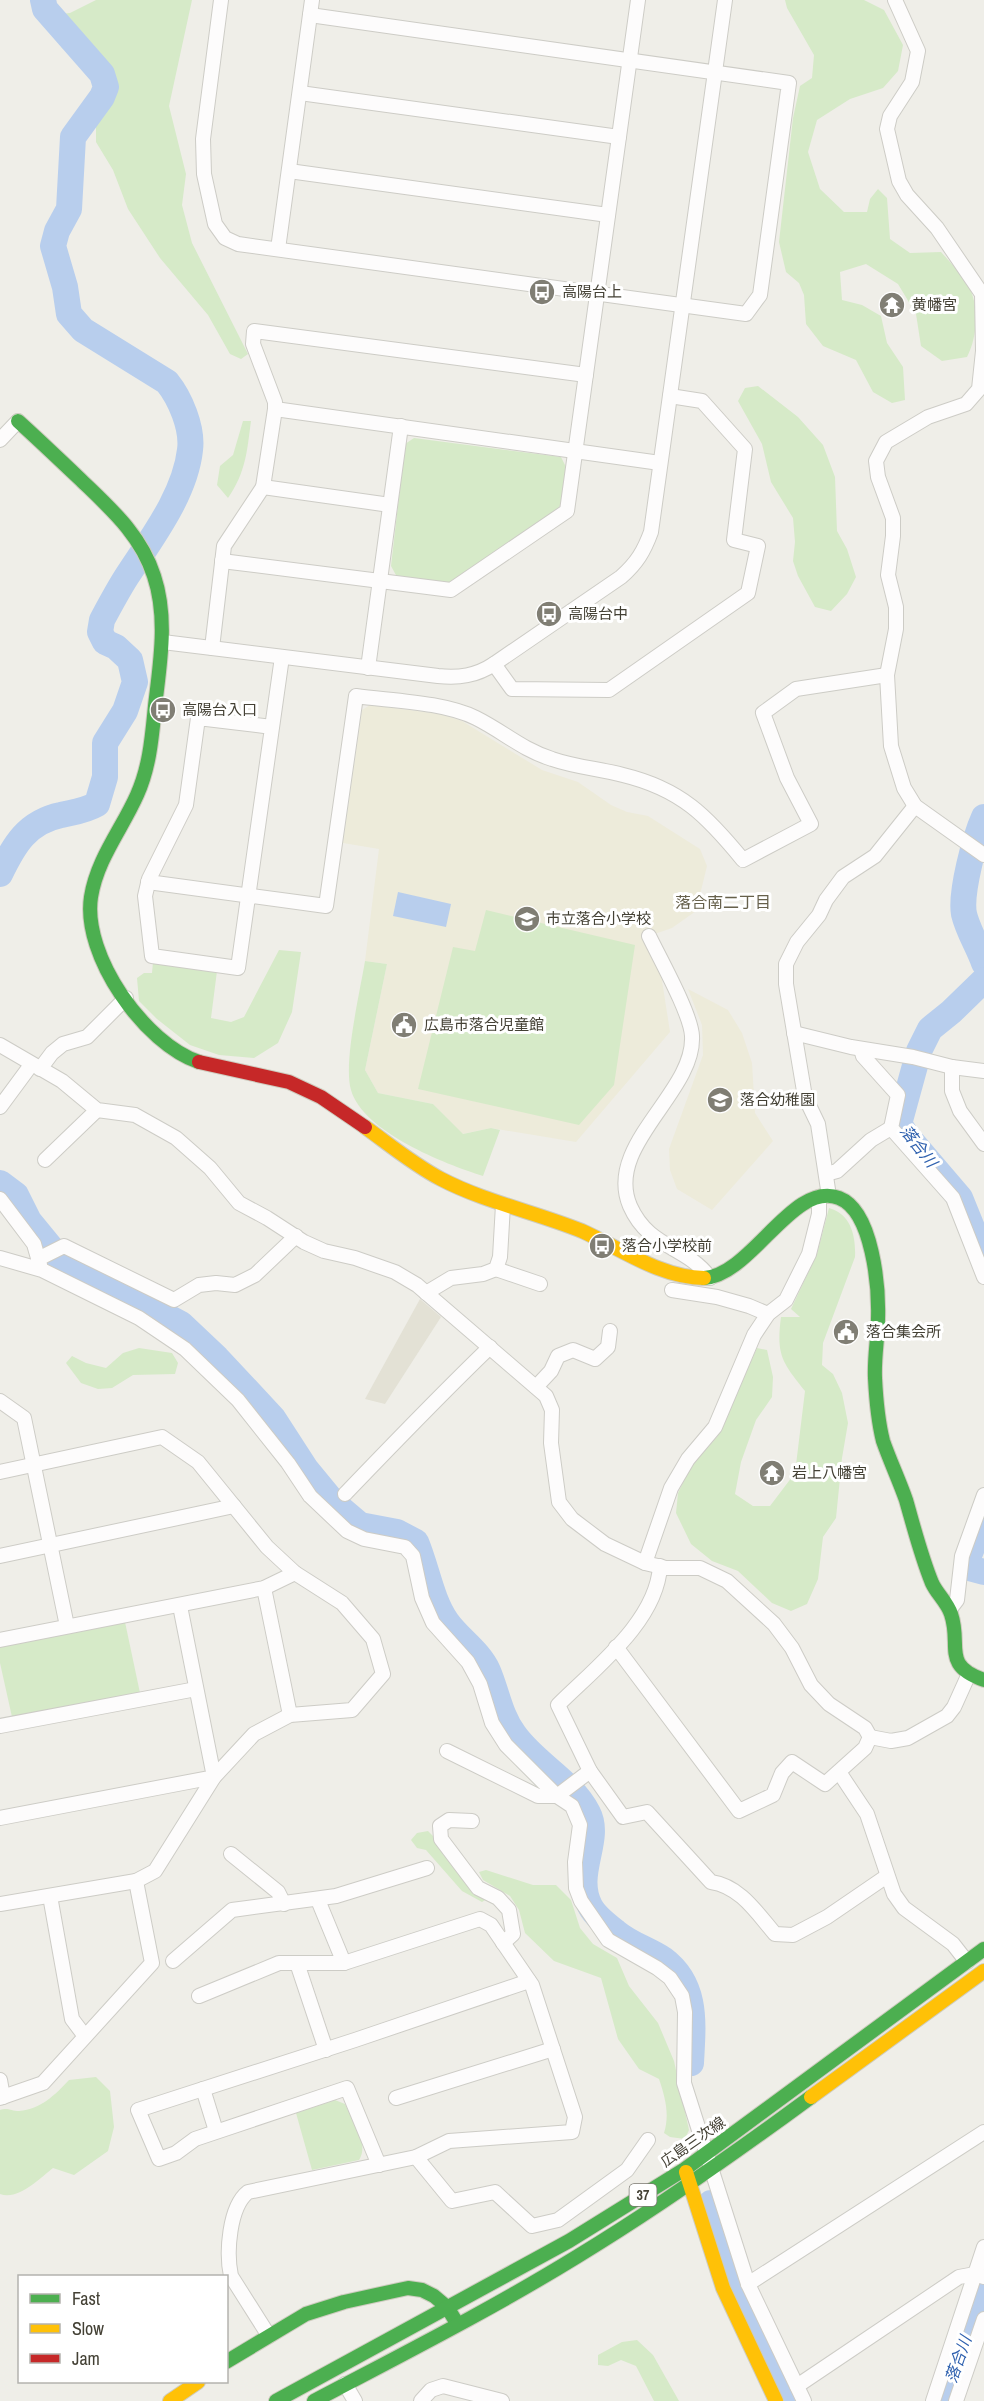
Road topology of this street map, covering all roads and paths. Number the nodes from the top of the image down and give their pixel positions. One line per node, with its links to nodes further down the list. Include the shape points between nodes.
1 (221, 0): 13 (street, via 203,139 204,174 215,224 225,238 238,244)
2 (312, 0): 6 (street)
3 (638, 0): 7 (street)
4 (725, 0): 8 (street)
5 (895, 0): 15 (street, via 918,51 912,82 890,116 887,129 899,181)
6 (310, 15): 7 (street); 9 (street)
7 (630, 60): 8 (street); 10 (street)
8 (715, 72): 16 (street); 16 (street, via 789,82 760,295 746,314)
9 (300, 93): 10 (street); 11 (street)
10 (619, 137): 12 (street)
11 (289, 171): 12 (street); 13 (street)
12 (608, 215): 14 (street)
13 (278, 249): 14 (street)
14 (598, 293): 16 (street); 17 (street)
15 (983, 294): 33 (street, via 979,389 966,404 928,417 886,442 876,461 893,518 888,574 896,607 896,629)
16 (682, 305): 18 (street)
17 (586, 375): 19 (street, via 254,331 253,344); 22 (street)
18 (670, 396): 23 (street); 31 (street, via 702,401 745,449 734,540 758,546 748,593 609,690 512,688)
19 (275, 409): 20 (street); 24 (street)
20 (401, 426): 22 (street); 25 (street)
21 (0, 440): 28 (street, via 18,421 124,520 156,580)
22 (576, 451): 23 (street); 27 (street, via 567,511 451,590)
23 (660, 463): 31 (street, via 651,532 635,565)
24 (263, 487): 25 (street); 26 (street, via 224,546)
25 (390, 505): 27 (street)
26 (222, 561): 27 (street); 29 (street)
27 (380, 581): 32 (street)
28 (163, 642): 29 (street); 40 (street, via 146,771 94,880 90,902 90,928 97,953)
29 (212, 648): 30 (street)
30 (282, 657): 32 (street); 34 (street)
31 (494, 664): 32 (street, via 472,675 455,677)
32 (368, 668)
33 (887, 675): 35 (street, via 891,746 904,788); 38 (street, via 796,689 763,713 787,778 811,824 743,860 712,822 663,789 626,775 553,760 520,746 476,718 447,708 356,696 326,906)
34 (272, 727): 37 (street, via 198,718 186,805); 38 (street)
35 (915, 806): 36 (street); 41 (street, via 875,856 843,877 797,942 786,964)
36 (978, 850)
37 (148, 882): 38 (street); 38 (street, via 145,896 152,956 237,968)
38 (248, 896)
39 (649, 936): 60 (street, via 692,1036 690,1056 638,1143 628,1164 625,1185 637,1220 651,1236)
40 (126, 998): 44 (street, via 87,1037 63,1044); 55 (street, via 167,1045 188,1057 308,1090 425,1170)
41 (794, 1033): 43 (street); 52 (street, via 805,1097 818,1124)
42 (0, 1046): 44 (street)
43 (861, 1049): 45 (street); 49 (street, via 898,1095)
44 (36, 1067): 47 (street); 48 (street, via 62,1081)
45 (952, 1067): 46 (street); 50 (street, via 952,1092 960,1111)
46 (984, 1071)
47 (0, 1107)
48 (97, 1110): 51 (street); 56 (street, via 135,1115 176,1138 210,1168 239,1203)
49 (891, 1128): 52 (street, via 871,1140 837,1171); 61 (street, via 953,1198)
50 (984, 1144)
51 (45, 1160)
52 (826, 1174): 53 (street)
53 (824, 1196): 60 (street, via 799,1205 740,1263); 66 (street, via 809,1254 786,1300); 84 (street, via 847,1203 859,1215 866,1232 877,1293 875,1388 882,1436 920,1552 936,1591)
54 (0, 1198): 58 (street)
55 (503, 1205): 59 (street, via 501,1257); 60 (street, via 577,1229 668,1271 689,1278)
56 (296, 1236): 58 (street, via 255,1275 235,1284 199,1285 174,1300 64,1246); 64 (street, via 324,1251 395,1272)
57 (0, 1258): 58 (street)
58 (46, 1258): 98 (street, via 185,1349 238,1400 310,1496 347,1531 364,1539 405,1547 412,1556 422,1598 433,1623 468,1662 480,1684 492,1723 506,1745)
59 (496, 1269): 62 (street); 64 (street, via 451,1278)
60 (713, 1277): 65 (street)
61 (984, 1277)
62 (540, 1284)
63 (672, 1290): 65 (street)
64 (426, 1293): 68 (street)
65 (717, 1297): 66 (street)
66 (768, 1314): 79 (street, via 754,1335 715,1427 688,1459 671,1488)
67 (610, 1331): 69 (street, via 608,1347 595,1359 573,1350 558,1356)
68 (490, 1347): 69 (street); 73 (street)
69 (536, 1387): 79 (street, via 546,1396 552,1410 551,1443 559,1502 572,1519 605,1544)
70 (0, 1401): 71 (street, via 24,1418)
71 (34, 1465): 72 (street); 75 (street, via 162,1437 198,1462); 77 (street)
72 (0, 1472)
73 (345, 1494)
74 (984, 1495): 76 (street)
75 (234, 1506): 77 (street); 81 (street, via 267,1547)
76 (981, 1515): 84 (street, via 962,1556 957,1600)
77 (50, 1546): 78 (street); 85 (street)
78 (0, 1556)
79 (645, 1563): 80 (street)
80 (660, 1566): 87 (street, via 659,1582 651,1600); 93 (street, via 700,1568 728,1581 774,1624 829,1704 865,1728)
81 (295, 1573): 82 (street); 91 (street, via 342,1603 373,1639 383,1674 352,1710)
82 (264, 1588): 83 (street); 91 (street)
83 (180, 1606): 85 (street); 90 (street)
84 (950, 1610): 88 (street, via 955,1656)
85 (67, 1626): 86 (street)
86 (0, 1640)
87 (616, 1647): 95 (street, via 558,1705); 96 (street, via 739,1811 773,1795 782,1773 792,1762 825,1784)
88 (968, 1676): 89 (street); 93 (street, via 947,1716 908,1738 891,1741)
89 (984, 1680)
90 (196, 1689): 92 (street); 97 (street)
91 (290, 1715): 97 (street, via 254,1734)
92 (0, 1726)
93 (870, 1737): 96 (street, via 865,1748)
94 (447, 1751): 98 (street, via 538,1796)
95 (590, 1771): 98 (street); 103 (street, via 623,1817 647,1812 711,1882 738,1892 775,1934 793,1935 828,1917)
96 (838, 1772): 103 (street, via 867,1814)
97 (214, 1777): 99 (street); 104 (street, via 155,1871)
98 (564, 1790): 128 (street, via 580,1825 574,1862 581,1901 608,1940 657,1968 670,1978 682,1996 684,2083)
99 (0, 1818)
100 (472, 1821): 109 (street, via 449,1820 440,1826 441,1839 478,1888 498,1898 509,1910 513,1934)
101 (231, 1854): 108 (street, via 278,1892)
102 (428, 1868): 106 (street)
103 (887, 1876): 112 (street, via 903,1908 952,1944)
104 (136, 1881): 105 (street); 118 (street, via 152,1963)
105 (50, 1896): 107 (street); 118 (street, via 72,2019)
106 (318, 1900): 108 (street); 114 (street)
107 (0, 1904)
108 (284, 1904): 111 (street, via 232,1910)
109 (503, 1943): 114 (street, via 491,1925 480,1919); 116 (street)
110 (984, 1949): 112 (street, 広島三次線 / 37)
111 (173, 1961)
112 (968, 1962): 128 (street, 広島三次線 / 37)
113 (297, 1963): 114 (street); 117 (street, via 279,1963); 120 (street)
114 (344, 1963)
115 (984, 1971): 132 (street, 37)
116 (530, 1981): 119 (street); 120 (street)
117 (199, 1996)
118 (84, 2035): 123 (street, via 43,2083)
119 (553, 2049): 124 (street); 129 (street, via 575,2117 572,2132 449,2141)
120 (326, 2050): 122 (street)
121 (0, 2080): 123 (street)
122 (203, 2089): 125 (street); 125 (street, via 138,2110 159,2159)
123 (2, 2098)
124 (396, 2098)
125 (216, 2131): 130 (street, via 347,2088)
126 (984, 2132): 138 (street)
127 (648, 2140): 134 (street, via 627,2170)
128 (706, 2154): 131 (street, 広島三次線 / 37); 132 (street)
129 (416, 2157): 130 (street); 134 (street, via 452,2202 495,2192 532,2226)
130 (379, 2165): 142 (street, via 248,2192 240,2198 228,2256 231,2276)
131 (685, 2169): 133 (street); 135 (street, 広島三次線 / 37)
132 (712, 2169): 133 (street, 37); 138 (street)
133 (692, 2184): 141 (street, 37, via 577,2257); 153 (street, via 723,2288)
134 (558, 2220): 135 (street)
135 (569, 2241): 139 (street, 広島三次線 / 37)
136 (984, 2247): 137 (street)
137 (980, 2275): 146 (street, via 959,2277); 155 (street)
138 (748, 2284): 146 (street)
139 (447, 2307): 141 (street); 142 (street, via 422,2290 408,2288 306,2314); 148 (street, 広島三次線 / 37)
140 (984, 2319): 156 (street)
141 (458, 2325): 145 (street, 37)
142 (269, 2336): 143 (street)
143 (228, 2361)
144 (197, 2383): 147 (street)
145 (345, 2384): 149 (street, 37); 150 (street)
146 (797, 2386): 154 (street)
147 (170, 2401)
148 (276, 2401)
149 (314, 2401)
150 (355, 2401)
151 (421, 2401): 152 (street, via 430,2390 443,2386)
152 (502, 2401)
153 (776, 2401)
154 (804, 2401)
155 (933, 2401)
156 (956, 2401)

